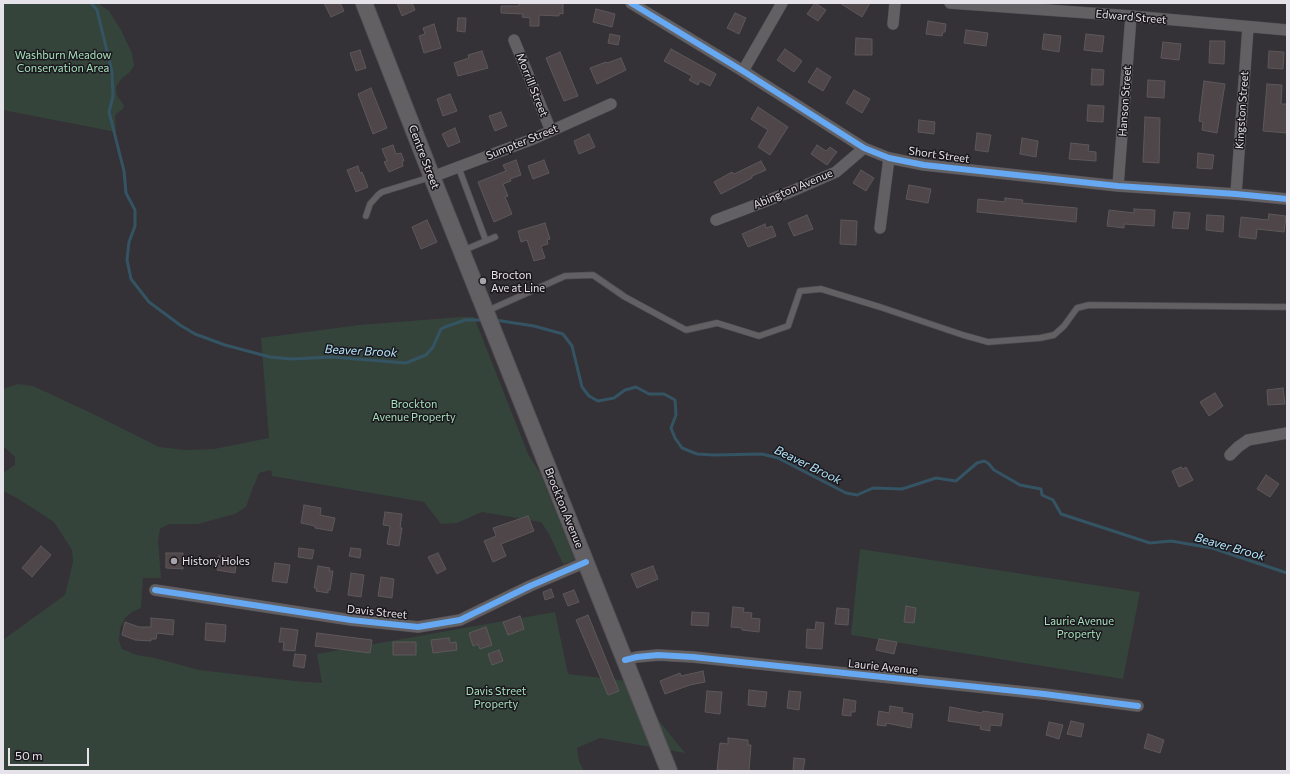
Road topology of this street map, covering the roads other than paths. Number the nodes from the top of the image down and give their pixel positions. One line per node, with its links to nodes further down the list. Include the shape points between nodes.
1 (364, 3): 17 (main road, Centre Street)
2 (631, 3): 11 (street, Short Street)
3 (782, 3): 11 (street)
4 (895, 3): 7 (street)
5 (950, 3): 6 (street, Edward Street)
6 (1131, 16): 8 (street, Edward Street); 18 (street, Hanson Street)
7 (893, 24)
8 (1248, 27): 9 (street, Edward Street); 19 (street, Kingston Street)
9 (1287, 30)
10 (514, 40): 13 (street, Morrill Street)
11 (743, 71): 14 (street, Short Street)
12 (611, 104): 13 (street, Sumpter Street)
13 (551, 131): 16 (street, Sumpter Street)
14 (864, 148): 15 (street, Short Street); 22 (street, Abington Avenue, via 836,172)
15 (889, 158): 18 (street, Short Street, via 924,165); 23 (street)
16 (458, 166): 17 (street, Sumpter Street); 25 (lane)
17 (432, 177): 21 (lane, via 382,192 370,204); 26 (main road, Centre Street)
18 (1118, 186): 19 (street, Short Street)
19 (1236, 194): 20 (street, Short Street)
20 (1287, 198)
21 (366, 216)
22 (716, 220)
23 (880, 228)
24 (495, 237): 25 (lane)
25 (486, 241): 26 (lane)
26 (462, 252): 28 (main road, Centre Street)
27 (1287, 307): 28 (lane, via 1089,305 1078,308 1054,335 988,342 821,289 800,291 788,326 759,336 717,323 686,330 625,297 593,275 565,276)
28 (488, 317): 31 (main road, Brockton Avenue)
29 (1287, 433): 30 (street, via 1248,440)
30 (1230, 455)
31 (586, 562): 32 (street, Davis Street, via 460,620 418,627 351,620); 33 (main road, Brockton Avenue)
32 (155, 590)
33 (626, 660): 34 (street, Laurie Avenue, via 658,656 693,657); 35 (main road, Brockton Avenue)
34 (1138, 706)
35 (669, 771)

